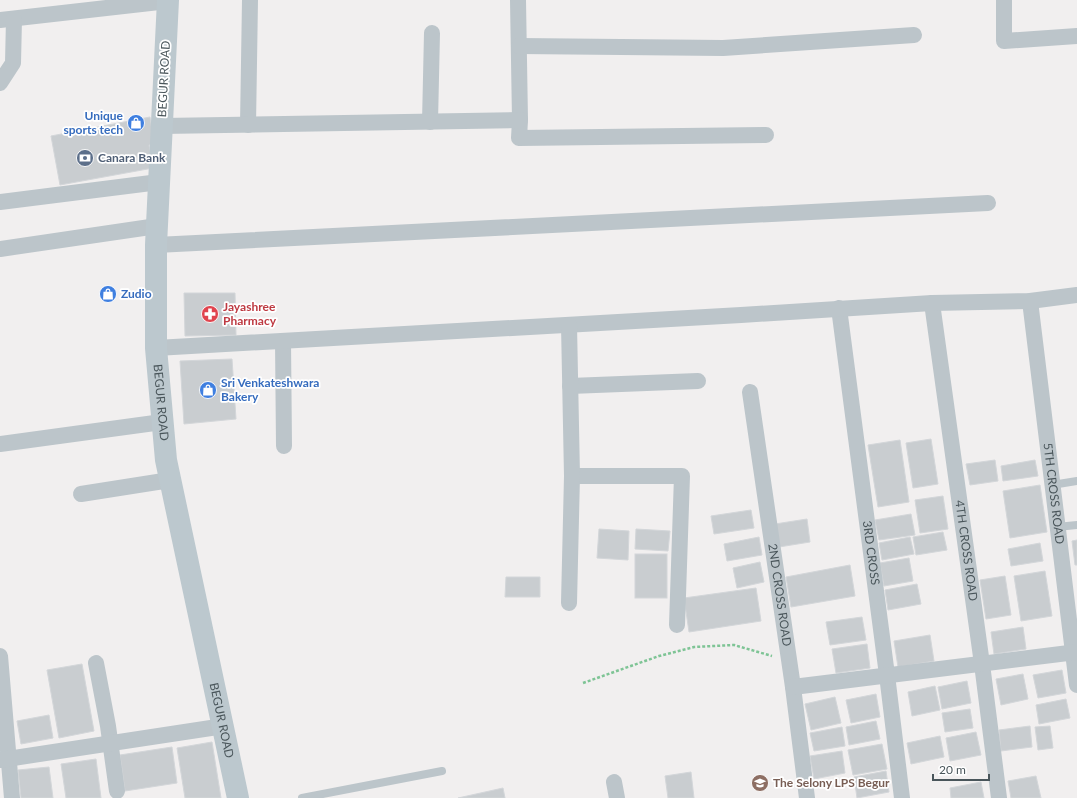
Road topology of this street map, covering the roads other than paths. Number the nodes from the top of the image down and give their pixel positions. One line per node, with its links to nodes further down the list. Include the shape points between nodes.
1 (168, 0): 5 (street); 15 (main road, BEGUR ROAD)
2 (250, 0): 14 (street)
3 (518, 0): 10 (street)
4 (1004, 0): 9 (street, via 1004,41)
5 (66, 6): 6 (street)
6 (7, 19): 11 (street, via 13,63)
7 (432, 33): 13 (street)
8 (914, 35): 10 (street, via 723,48)
9 (1077, 36)
10 (519, 46): 12 (street)
11 (0, 84)
12 (520, 120): 13 (street); 16 (street, via 519,138)
13 (430, 122): 14 (street)
14 (248, 125): 15 (street)
15 (162, 126): 17 (main road, BEGUR ROAD)
16 (766, 135)
17 (159, 182): 18 (street); 20 (main road, BEGUR ROAD)
18 (0, 202)
19 (988, 203): 20 (street)
20 (156, 236): 21 (street); 28 (main road, BEGUR ROAD)
21 (0, 250)
22 (1077, 296): 23 (street)
23 (1030, 301): 24 (street); 38 (street, 5TH CROSS ROAD)
24 (932, 303): 25 (street); 47 (street, 4TH CROSS ROAD)
25 (839, 308): 26 (street); 48 (street, 3RD CROSS)
26 (569, 325): 27 (street); 30 (street)
27 (282, 341): 28 (street); 34 (street)
28 (156, 348): 32 (main road, BEGUR ROAD)
29 (698, 381): 30 (street)
30 (570, 386): 35 (street)
31 (750, 392): 49 (street, 2ND CROSS ROAD)
32 (162, 422): 33 (street); 36 (main road, BEGUR ROAD)
33 (0, 444)
34 (284, 446)
35 (572, 476): 42 (street); 43 (street, via 682,476)
36 (170, 480): 39 (street); 51 (main road, BEGUR ROAD)
37 (1077, 481): 38 (lane)
38 (1052, 485): 41 (street, 5TH CROSS ROAD)
39 (81, 494)
40 (1077, 525): 41 (lane)
41 (1057, 527): 44 (street, 5TH CROSS ROAD)
42 (569, 603)
43 (677, 626)
44 (1075, 652): 47 (street); 50 (street, 5TH CROSS ROAD)
45 (0, 656): 53 (street)
46 (96, 663): 52 (street)
47 (982, 664): 48 (street); 61 (street, 4TH CROSS ROAD)
48 (887, 675): 49 (street); 60 (street, 3RD CROSS)
49 (793, 686): 59 (street, 2ND CROSS ROAD)
50 (1077, 686)
51 (224, 726): 52 (street); 57 (main road, BEGUR ROAD)
52 (110, 743): 53 (street); 55 (street)
53 (4, 760): 56 (street)
54 (442, 771): 58 (lane)
55 (117, 790)
56 (12, 798)
57 (238, 798)
58 (302, 798)
59 (807, 798)
60 (902, 798)
61 (999, 798)

